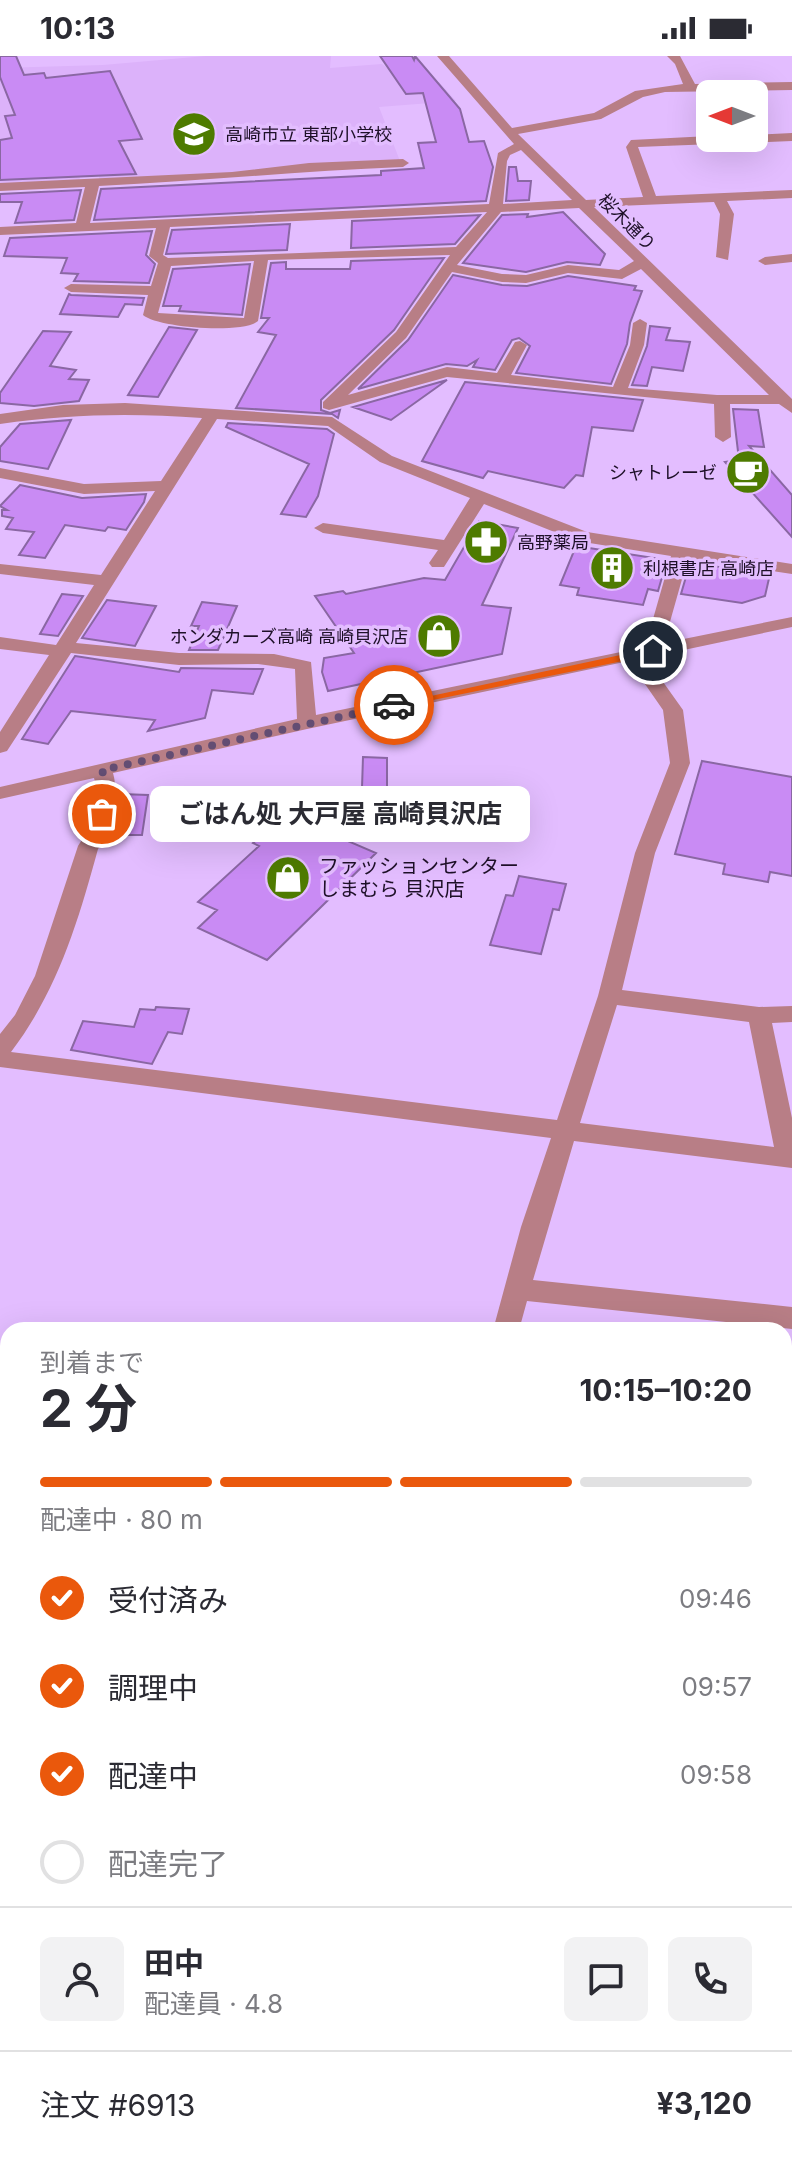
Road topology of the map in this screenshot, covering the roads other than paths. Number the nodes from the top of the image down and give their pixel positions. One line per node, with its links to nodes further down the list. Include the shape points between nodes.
1 (443, 56): 7 (street, 桜木通り)
2 (673, 56): 3 (street)
3 (689, 85): 4 (street); 7 (street, via 639,94 597,116)
4 (696, 86)
5 (792, 86): 6 (street)
6 (768, 88)
7 (509, 132): 11 (street, 桜木通り)
8 (768, 136): 9 (street)
9 (792, 137)
10 (696, 139): 17 (street, via 632,147)
11 (522, 145): 18 (street, 桜木通り); 19 (street, via 504,153)
12 (403, 163): 13 (street)
13 (93, 182): 14 (street); 21 (street)
14 (0, 187)
15 (792, 194): 16 (street)
16 (719, 198): 17 (street); 25 (street, via 727,214)
17 (651, 200): 18 (street)
18 (581, 202): 19 (street); 29 (street, 桜木通り)
19 (496, 206): 20 (street); 23 (street)
20 (164, 222): 21 (street); 28 (street, via 156,256)
21 (82, 227): 22 (street)
22 (0, 231)
23 (460, 251): 24 (street); 30 (street)
24 (262, 256): 28 (street); 32 (street, via 251,321 165,320 150,315)
25 (723, 257)
26 (792, 258): 27 (street)
27 (765, 261)
28 (165, 262): 32 (street)
29 (642, 262): 30 (street, via 622,275 568,269 526,279); 38 (street, 桜木通り)
30 (449, 267): 39 (street, via 381,358)
31 (71, 288): 32 (street)
32 (157, 291)
33 (640, 323): 36 (street)
34 (520, 345): 35 (street)
35 (502, 377): 36 (street); 39 (street, via 447,372)
36 (619, 392): 37 (street)
37 (722, 400): 38 (street); 43 (street)
38 (787, 404)
39 (329, 405): 41 (street)
40 (213, 413): 41 (street); 42 (street, via 63,410); 45 (street)
41 (315, 419): 46 (street, via 342,427 386,459)
42 (2, 422)
43 (723, 437)
44 (0, 473): 45 (street, via 84,489)
45 (168, 486): 53 (street)
46 (480, 496): 48 (street); 49 (street, via 583,537)
47 (323, 528): 48 (street)
48 (449, 546): 50 (street)
49 (681, 552): 52 (street); 57 (street)
50 (438, 563)
51 (0, 569): 53 (street)
52 (792, 569)
53 (107, 581): 56 (street)
54 (792, 622): 57 (street)
55 (0, 643): 56 (street)
56 (65, 649): 58 (street, via 295,663 304,666); 59 (street)
57 (644, 653): 58 (street); 62 (street, via 673,710 680,763 645,853)
58 (307, 723): 60 (street)
59 (0, 747)
60 (102, 770): 61 (street); 65 (street, via 108,790 69,916 25,1019)
61 (0, 793)
62 (609, 996): 64 (street); 67 (street)
63 (792, 1014): 64 (street)
64 (759, 1015): 68 (street)
65 (0, 1051)
66 (0, 1059): 67 (street)
67 (564, 1130): 68 (street); 69 (street)
68 (790, 1158)
69 (516, 1289): 70 (street); 71 (street)
70 (792, 1318)
71 (508, 1322)

